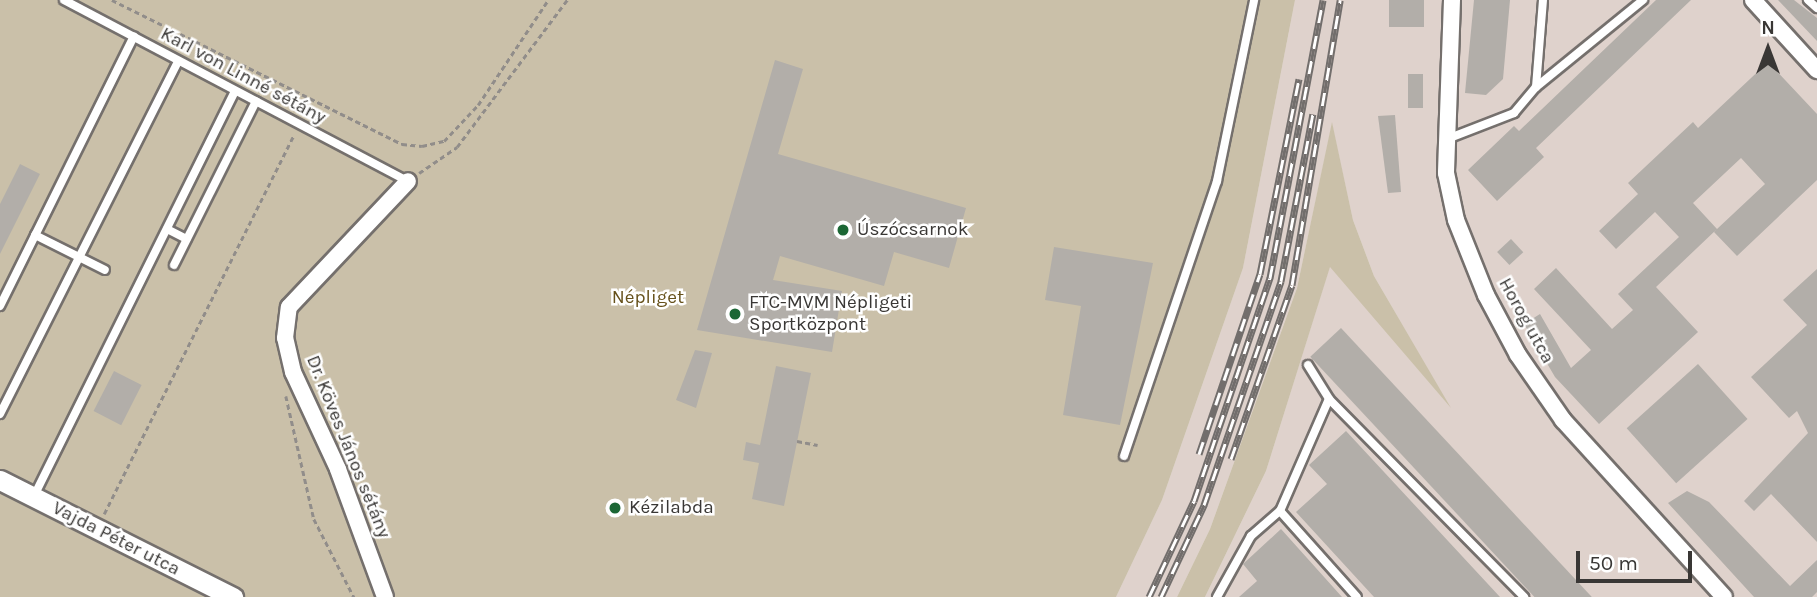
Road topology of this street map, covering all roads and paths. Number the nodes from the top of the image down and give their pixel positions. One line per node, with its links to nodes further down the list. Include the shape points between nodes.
1 (64, 0): 12 (lane, Karl von Linné sétány)
2 (112, 0): 3 (path, via 402,144 422,146 444,141 478,105)
3 (548, 0)
4 (567, 0): 20 (path, via 457,147)
5 (1254, 0): 34 (lane, via 1217,181)
6 (1452, 0): 19 (street, Horog utca)
7 (1543, 0): 15 (lane)
8 (1643, 0): 15 (lane)
9 (1753, 0): 14 (street)
10 (1808, 0): 11 (lane)
11 (1817, 8)
12 (134, 36): 13 (lane, Karl von Linné sétány); 22 (lane)
13 (178, 62): 16 (lane, Karl von Linné sétány); 24 (lane)
14 (1817, 70)
15 (1536, 87): 19 (lane, via 1514,113)
16 (235, 91): 17 (lane, Karl von Linné sétány); 21 (lane)
17 (256, 101): 18 (lane, Karl von Linné sétány); 23 (lane)
18 (300, 123): 20 (lane, Karl von Linné sétány); 38 (path)
19 (1445, 140): 46 (street, Horog utca, via 1446,173 1465,248 1518,355 1563,420)
20 (408, 181): 29 (street, Dr. Köves János sétány, via 289,307 285,338)
21 (167, 229): 23 (lane); 36 (lane)
22 (36, 235): 24 (lane); 27 (lane)
23 (187, 239): 25 (lane)
24 (79, 257): 26 (lane); 31 (lane)
25 (174, 265)
26 (106, 270)
27 (0, 306)
28 (1308, 365): 30 (lane)
29 (293, 372): 41 (path, via 285,410 314,519); 42 (street, Dr. Köves János sétány, via 338,469)
30 (1329, 399): 37 (lane); 45 (lane)
31 (0, 414)
32 (797, 442): 33 (path)
33 (818, 445)
34 (1124, 456)
35 (0, 480): 36 (street, Vajda Péter utca)
36 (33, 497): 38 (street, Vajda Péter utca)
37 (1280, 511): 43 (lane, via 1251,536); 44 (lane)
38 (97, 530): 39 (street, Vajda Péter utca)
39 (211, 592): 40 (street, Vajda Péter utca)
40 (233, 597)
41 (355, 597)
42 (385, 597)
43 (1217, 597)
44 (1357, 597)
45 (1524, 597)
46 (1724, 597)

